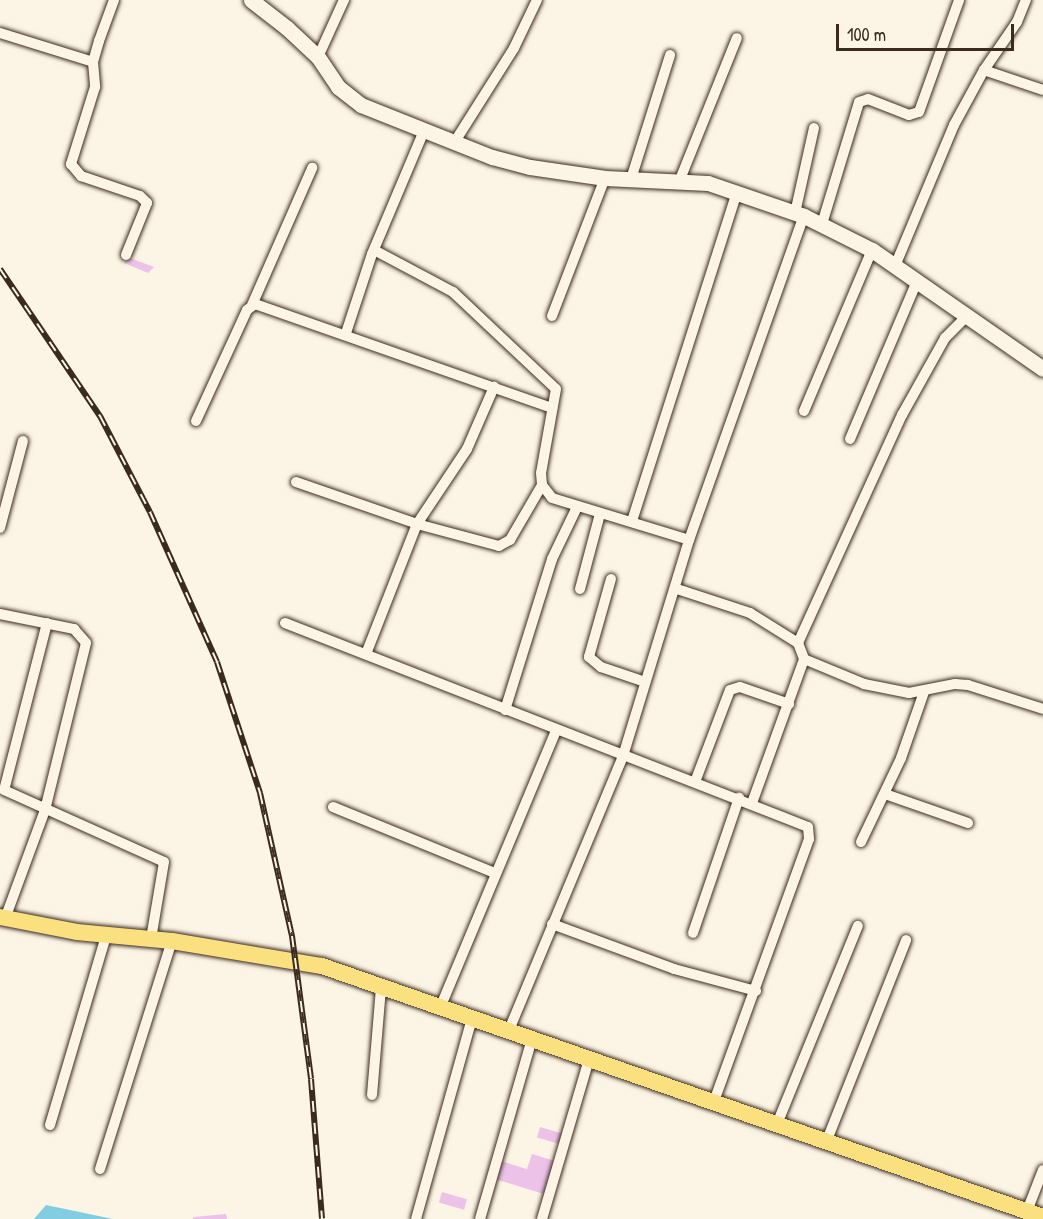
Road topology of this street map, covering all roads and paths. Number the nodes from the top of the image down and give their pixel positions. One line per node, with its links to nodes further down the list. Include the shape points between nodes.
1 (114, 0): 11 (street)
2 (251, 0): 10 (street)
3 (345, 0): 10 (street)
4 (537, 0): 16 (street, via 514,48)
5 (959, 0): 23 (street, via 919,112 909,114 868,99 859,102)
6 (1026, 0): 12 (street, via 1007,38)
7 (0, 33): 11 (street)
8 (737, 38): 20 (street)
9 (670, 55): 19 (street)
10 (318, 57): 15 (street, via 349,98)
11 (93, 62): 26 (street, via 95,87 71,164 81,176 140,196 147,203)
12 (984, 70): 13 (street); 27 (street, via 954,125)
13 (1043, 90)
14 (814, 128): 22 (street)
15 (424, 131): 16 (street); 24 (street)
16 (454, 143): 18 (street, via 530,167)
17 (312, 168): 29 (street)
18 (605, 178): 19 (street); 30 (street)
19 (631, 179): 20 (street)
20 (680, 182): 21 (street, via 708,183)
21 (737, 191): 22 (street); 44 (street)
22 (799, 214): 23 (street); 47 (street)
23 (822, 224): 25 (street)
24 (374, 250): 32 (street); 35 (street, via 417,270 465,302 556,389)
25 (872, 250): 27 (street); 36 (street)
26 (126, 255)
27 (895, 266): 28 (street)
28 (917, 281): 31 (street); 38 (street)
29 (252, 305): 32 (street); 37 (street)
30 (552, 315)
31 (967, 316): 33 (street); 54 (street, via 945,338 902,415)
32 (346, 333): 34 (street)
33 (1043, 369)
34 (494, 387): 35 (street); 45 (street, via 467,449)
35 (552, 408): 41 (street)
36 (804, 411)
37 (196, 421)
38 (850, 439)
39 (23, 441): 46 (street)
40 (296, 482): 45 (street)
41 (542, 485): 42 (street, via 552,498); 45 (street, via 506,544 484,543)
42 (577, 507): 43 (street); 61 (street, via 552,559)
43 (600, 514): 44 (street); 49 (street)
44 (632, 521): 47 (street)
45 (417, 524): 55 (street)
46 (0, 528)
47 (689, 540): 50 (street)
48 (611, 579): 57 (street, via 589,657 601,667)
49 (580, 589)
50 (676, 589): 54 (street, via 750,613); 57 (street)
51 (0, 614): 52 (street)
52 (46, 623): 69 (street, via 4,790); 69 (street, via 82,635 86,655)
53 (285, 623): 55 (street)
54 (798, 643): 56 (street)
55 (366, 654): 61 (street)
56 (804, 659): 58 (street, via 872,686 898,693); 59 (street)
57 (645, 682): 63 (street)
58 (924, 692): 60 (street, via 955,684 968,685); 65 (street)
59 (789, 704): 64 (street, via 740,687 730,690); 67 (street)
60 (1043, 709)
61 (505, 710): 62 (street)
62 (556, 731): 63 (street); 72 (street)
63 (623, 756): 64 (street); 74 (street)
64 (695, 782): 66 (street)
65 (885, 794): 70 (street); 71 (street)
66 (739, 798): 67 (street); 76 (street)
67 (752, 803): 82 (street, via 801,822 809,833)
68 (333, 807): 72 (street)
69 (45, 810): 73 (street); 78 (street, via 126,842 164,862)
70 (968, 823)
71 (861, 842)
72 (495, 873): 83 (street)
73 (2, 918): 77 (main road)
74 (552, 924): 82 (street, via 674,969); 85 (street)
75 (858, 926): 90 (street)
76 (693, 933)
77 (106, 936): 78 (main road); 91 (street)
78 (151, 939): 80 (main road)
79 (906, 939): 92 (street)
80 (172, 941): 81 (main road, via 294,959); 93 (street)
81 (381, 987): 83 (main road); 88 (street)
82 (756, 991): 89 (street)
83 (440, 1008): 84 (main road)
84 (472, 1018): 85 (main road); 96 (street)
85 (509, 1030): 86 (main road)
86 (532, 1039): 87 (main road); 97 (street)
87 (589, 1059): 89 (main road); 98 (street)
88 (372, 1095)
89 (713, 1104): 90 (main road)
90 (777, 1124): 92 (main road)
91 (50, 1125)
92 (827, 1140): 95 (main road)
93 (100, 1169)
94 (1043, 1170): 95 (street)
95 (1035, 1214)
96 (416, 1219)
97 (480, 1219)
98 (542, 1219)

